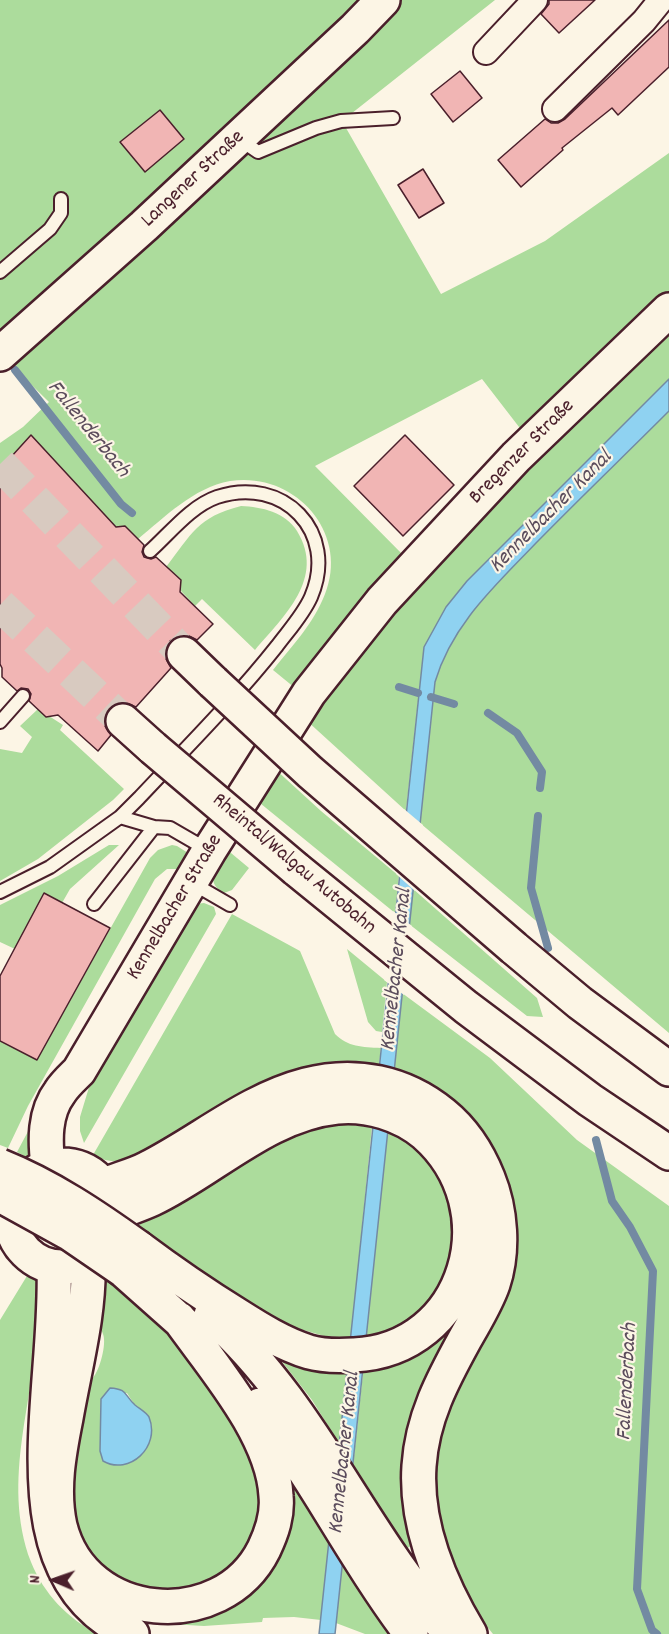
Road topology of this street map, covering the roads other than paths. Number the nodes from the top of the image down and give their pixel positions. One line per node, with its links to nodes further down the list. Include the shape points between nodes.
1 (383, 0): 7 (main road, Langener Straße)
2 (535, 0): 4 (street)
3 (661, 0): 5 (street)
4 (486, 52)
5 (555, 109)
6 (393, 118): 7 (lane, via 341,121 258,152)
7 (238, 138): 11 (main road, Langener Straße)
8 (61, 199): 9 (lane, via 61,213 50,229)
9 (0, 272)
10 (669, 310): 13 (main road, Bregenzer Straße, via 516,457)
11 (0, 354)
12 (150, 551): 18 (lane, via 199,506 229,494 254,492 280,500 302,518 318,544 320,562 317,580 302,614 262,665)
13 (382, 601): 20 (main road, Kennelbacher Straße, via 309,693)
14 (184, 654): 25 (main road, bridge, via 310,772 514,948)
15 (22, 696): 17 (lane)
16 (123, 721): 26 (main road, Rheintal/Walgau Autobahn, bridge, via 466,1007)
17 (0, 722)
18 (120, 817): 19 (lane); 22 (lane, via 50,867)
19 (154, 827): 20 (lane, via 170,828); 23 (lane)
20 (209, 851): 21 (main road, Kennelbacher Straße)
21 (190, 882): 24 (lane); 30 (main road, Kennelbacher Straße, via 79,1071)
22 (0, 892)
23 (94, 904)
24 (230, 905)
25 (669, 1069)
26 (590, 1100): 28 (main road, Rheintal/Walgau Autobahn); 31 (main road)
27 (404, 1105): 32 (main road, via 374,1109 359,1093 337,1107 288,1120 262,1133 153,1199); 34 (main road, via 411,1124 434,1142 454,1168 467,1198 471,1228 467,1263 452,1296 435,1318 410,1339 377,1353 347,1356 310,1352 253,1325); 41 (main road, via 431,1104 467,1138 482,1161 499,1218 499,1256 493,1283 429,1410 419,1465 427,1537 444,1586)
28 (669, 1153)
29 (0, 1166): 34 (main road, bridge, via 73,1204)
30 (61, 1166): 32 (main road, via 90,1171); 33 (main road, via 37,1170 17,1191)
31 (669, 1167)
32 (109, 1199): 35 (main road, via 110,1235)
33 (7, 1231): 34 (main road, bridge, via 69,1233); 36 (main road, via 38,1261)
34 (139, 1260): 37 (main road); 40 (main road, via 246,1348 296,1409 405,1578)
35 (88, 1261): 36 (main road); 37 (main road, via 85,1316 57,1470 60,1526 79,1565 104,1590 134,1605 167,1610 185,1609 214,1599 250,1572 271,1536 276,1496 266,1454 253,1426)
36 (54, 1267): 38 (main road, via 53,1318 31,1458 30,1510 34,1532 50,1571 74,1602 89,1615)
37 (179, 1319): 39 (main road, via 232,1369 298,1460)
38 (132, 1634)
39 (411, 1634)
40 (451, 1634)
41 (470, 1634)

